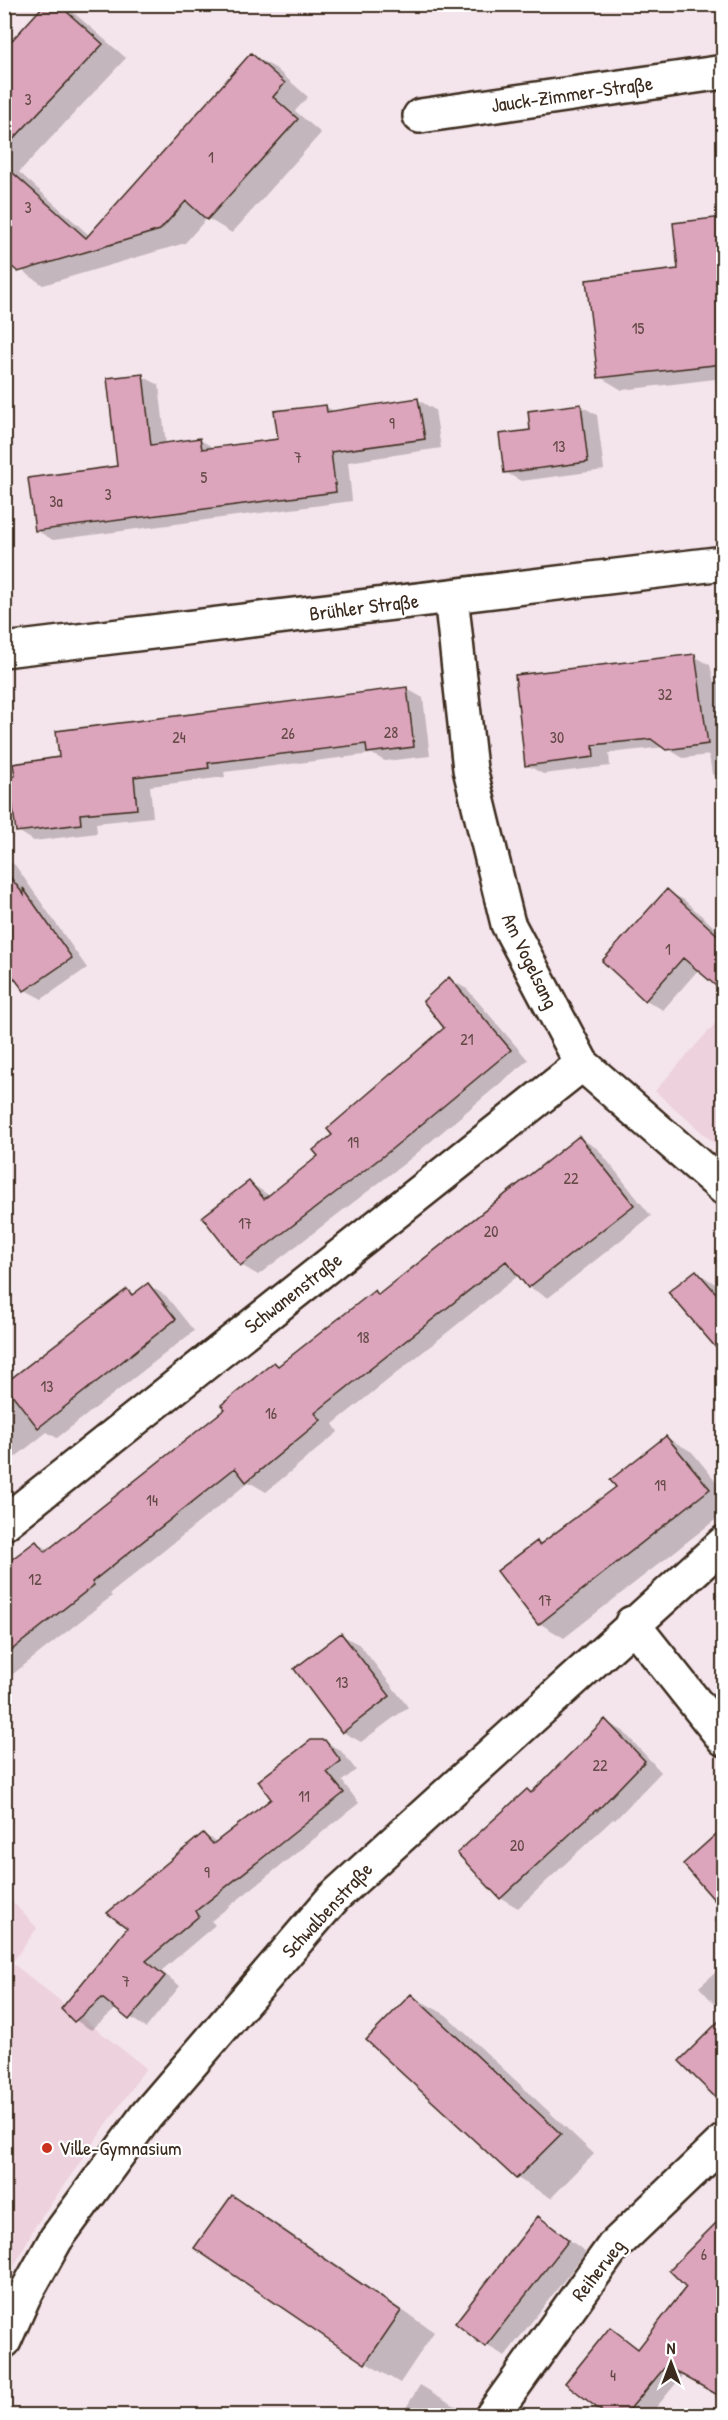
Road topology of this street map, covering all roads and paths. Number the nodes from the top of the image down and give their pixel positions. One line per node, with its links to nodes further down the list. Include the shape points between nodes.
1 (723, 72): 2 (street, Jauck-Zimmer-Straße)
2 (420, 116)
3 (723, 563): 4 (street, Brühler Straße)
4 (451, 596): 5 (street, Brühler Straße); 6 (street, Am Vogelsang, via 470,769 508,924)
5 (4, 650)
6 (582, 1064): 7 (street, Am Vogelsang); 8 (street, Schwanenstraße)
7 (723, 1188)
8 (4, 1523)
9 (723, 1543): 10 (street, Schwalbenstraße)
10 (632, 1623): 11 (street); 13 (street, Schwalbenstraße, via 334,1897 146,2116 56,2239)
11 (723, 1739)
12 (723, 2141): 14 (street, Reiherweg, via 613,2247)
13 (4, 2341)
14 (492, 2415)

